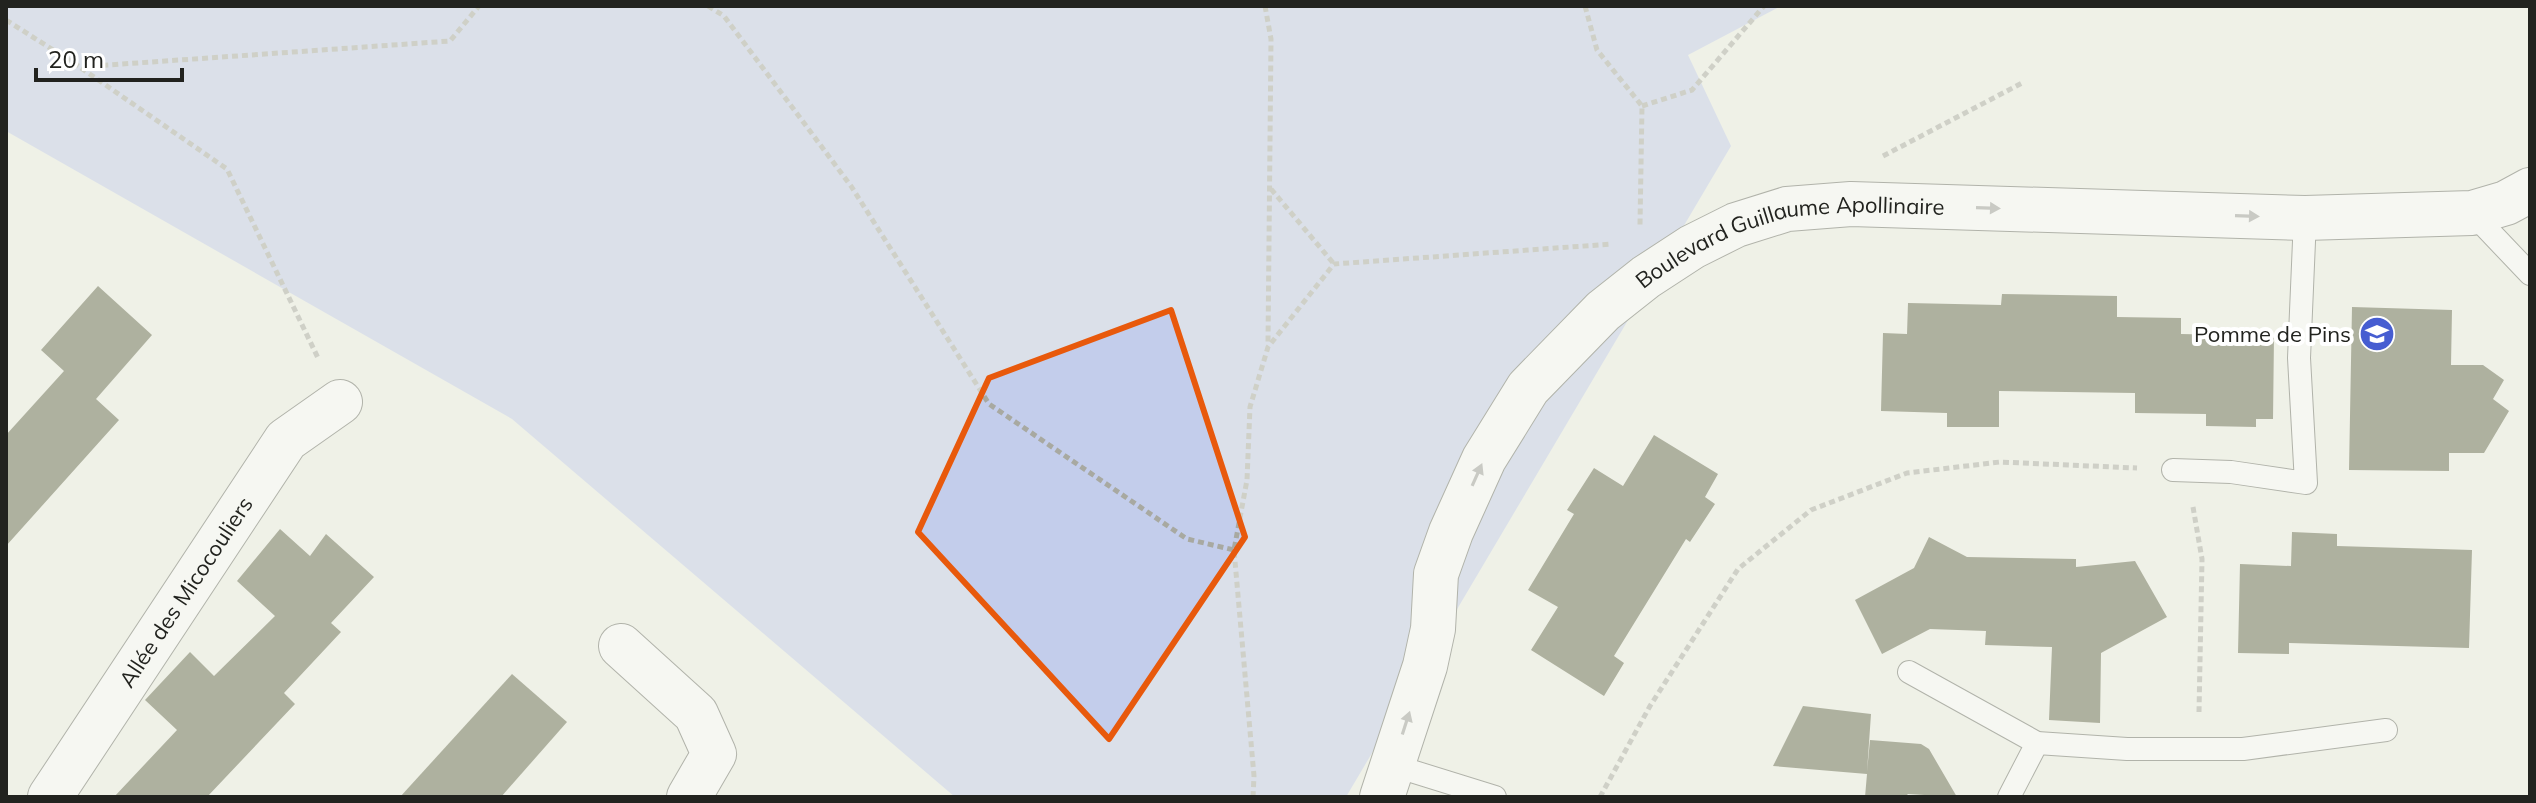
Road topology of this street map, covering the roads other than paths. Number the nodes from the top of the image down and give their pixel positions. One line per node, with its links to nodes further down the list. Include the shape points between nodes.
1 (2530, 190): 2 (street, Boulevard Guillaume Apollinaire)
2 (2472, 213): 3 (street, Boulevard Guillaume Apollinaire); 4 (lane)
3 (2305, 218): 6 (lane, via 2299,358 2306,483); 11 (street, Boulevard Guillaume Apollinaire, one-way to 3, via 1425,666 1436,574 1484,459 1528,388 1603,311 1643,259 1787,209 1851,204)
4 (2530, 274)
5 (340, 402): 12 (street, Allée des Micocouliers, via 286,440)
6 (2173, 470)
7 (621, 646): 13 (street, via 696,714 714,754)
8 (1909, 672): 10 (lane)
9 (2386, 730): 10 (lane, via 2243,749)
10 (2037, 743): 15 (lane)
11 (1387, 781): 14 (lane)
12 (50, 797)
13 (689, 797)
14 (1495, 797)
15 (2009, 797)

